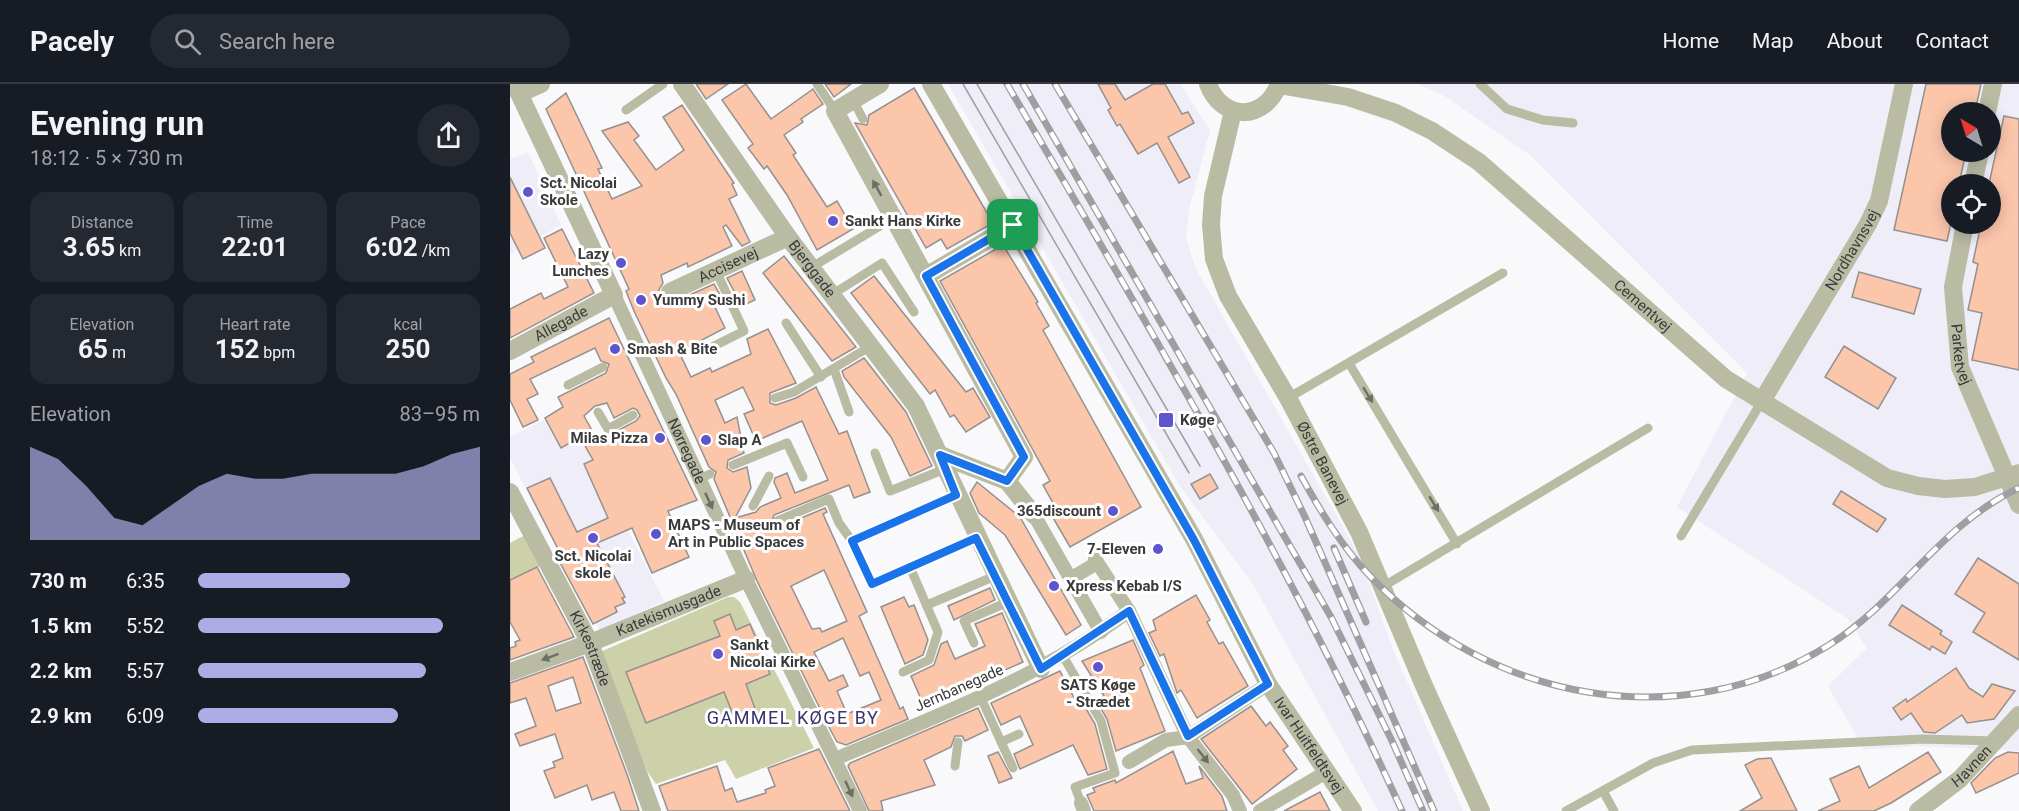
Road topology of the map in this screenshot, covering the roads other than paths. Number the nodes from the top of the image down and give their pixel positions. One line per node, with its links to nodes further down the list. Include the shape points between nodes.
1 (541, 84): 12 (street)
2 (663, 84): 15 (lane)
3 (682, 84): 23 (street, Bjerggade)
4 (817, 84): 16 (lane)
5 (880, 84): 13 (street)
6 (931, 84): 20 (street, Ivar Huitfeldtsvej)
7 (1208, 84): 17 (street, via 1213,96)
8 (1480, 84): 19 (lane, via 1508,109 1544,120)
9 (1904, 84): 43 (street, Nordhavnsvej, via 1879,201)
10 (1993, 84): 14 (street)
11 (1279, 85): 17 (street, via 1265,105 1255,111); 43 (street, Cementvej, via 1348,97 1432,130 1479,162 1690,350)
12 (514, 89): 30 (street, Nørregade)
13 (853, 100): 16 (street); 18 (lane)
14 (1989, 102)
15 (626, 110)
16 (835, 111): 27 (street, one-way to 16)
17 (1233, 111): 42 (street, Østre Banevej, via 1213,196 1214,259 1228,296)
18 (863, 119)
19 (1573, 123)
20 (1013, 225): 27 (street); 80 (street, Ivar Huitfeldtsvej, via 1194,540)
21 (880, 226): 24 (lane)
22 (1963, 234): 52 (street, Parketvej, via 1953,287 1960,367)
23 (788, 237): 24 (street, Bjerggade); 25 (street, Accisevej)
24 (812, 267): 29 (street, Bjerggade)
25 (716, 271): 28 (street, Accisevej); 33 (lane, via 744,332)
26 (1503, 273): 36 (lane)
27 (926, 276): 54 (street, via 1024,457)
28 (669, 292)
29 (833, 294): 31 (lane, via 882,263); 34 (street, Bjerggade)
30 (614, 295): 35 (street, Allegade); 67 (street, Nørregade, one-way to 67, via 633,351 657,402 705,477)
31 (914, 312)
32 (786, 323): 39 (lane)
33 (714, 346)
34 (871, 346): 38 (lane); 49 (street, Bjerggade, via 916,406)
35 (510, 351)
36 (1350, 365): 42 (lane); 64 (lane, one-way to 64)
37 (603, 367): 40 (lane)
38 (834, 369): 39 (lane); 45 (lane)
39 (821, 377): 41 (lane)
40 (568, 385)
41 (775, 398)
42 (1288, 398): 69 (street, Østre Banevej)
43 (1762, 401): 52 (street, Cementvej, via 1887,478 1945,489 1975,487); 61 (lane)
44 (598, 412): 46 (lane, via 608,429)
45 (849, 412)
46 (633, 415)
47 (1648, 428): 64 (lane)
48 (875, 453): 49 (lane, via 890,491)
49 (942, 462): 54 (street); 56 (street, Bjerggade)
50 (733, 465): 53 (lane, via 787,443)
51 (769, 476): 58 (lane)
52 (2013, 476): 57 (street)
53 (803, 477)
54 (1007, 481): 59 (street)
55 (510, 492): 74 (street, Kirkestræde)
56 (956, 495): 62 (street, Bjerggade); 63 (lane)
57 (2019, 505)
58 (753, 506)
59 (1034, 515): 68 (street)
60 (777, 520): 63 (lane, via 829,500)
61 (1681, 536)
62 (976, 538): 65 (lane); 66 (street, Bjerggade)
63 (852, 541): 65 (lane, via 872,584)
64 (1457, 544): 69 (lane)
65 (910, 567): 71 (lane)
66 (995, 576): 70 (street, Bjerggade); 71 (lane)
67 (746, 579): 74 (street, Katekismusgade); 89 (street, Nørregade)
68 (1070, 579): 72 (street, via 1096,561); 73 (street)
69 (1384, 586): 101 (street, Østre Banevej)
70 (1008, 602): 75 (lane, via 964,621); 77 (street, Bjerggade)
71 (927, 605): 79 (lane, via 938,632 929,660)
72 (1129, 611): 73 (street, Jernbanegade); 84 (street)
73 (1096, 635): 76 (street, Jernbanegade)
74 (590, 643): 78 (street, Katekismusgade, one-way to 78); 96 (street, Kirkestræde)
75 (974, 643)
76 (1063, 656): 77 (street, Jernbanegade); 95 (lane, via 1101,721 1115,773 1075,788)
77 (1041, 669): 81 (street, Jernbanegade)
78 (510, 672)
79 (903, 672)
80 (1268, 684): 84 (street); 93 (street, Ivar Huitfeldtsvej)
81 (981, 698): 88 (lane); 89 (street, Jernbanegade)
82 (2019, 715): 86 (street, Havnen)
83 (1019, 734): 88 (lane)
84 (1188, 736): 90 (street, via 1166,740); 98 (street, one-way to 98, via 1233,795)
85 (2019, 740): 86 (street)
86 (1996, 741): 94 (lane, via 1923,739 1692,750 1653,763); 104 (street, Havnen, via 1960,779)
87 (958, 742): 91 (lane)
88 (1001, 742): 92 (lane)
89 (835, 759): 97 (street, Nørregade, one-way to 97)
90 (1129, 762)
91 (955, 766)
92 (1013, 768)
93 (1328, 771): 99 (street); 100 (street, Ivar Huitfeldtsvej)
94 (1603, 791): 102 (lane); 103 (lane)
95 (1083, 807)
96 (652, 811)
97 (860, 811)
98 (1240, 811)
99 (1260, 811)
100 (1353, 811)
101 (1481, 811)
102 (1566, 811)
103 (1614, 811)
104 (1918, 811)

